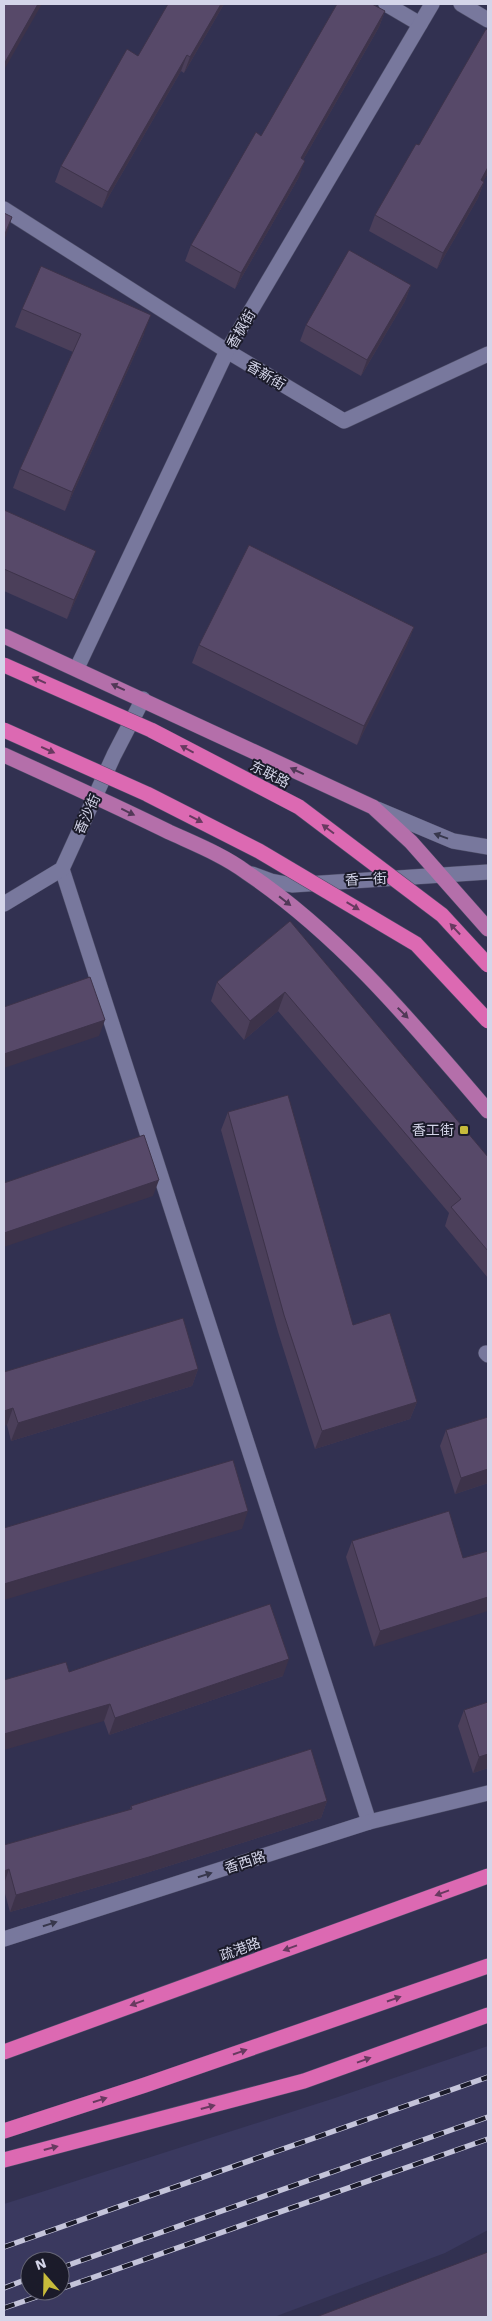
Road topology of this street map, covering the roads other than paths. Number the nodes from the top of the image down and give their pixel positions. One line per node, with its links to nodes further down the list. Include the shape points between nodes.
1 (386, 4): 5 (street)
2 (432, 4): 5 (street, 香枫街)
3 (462, 4): 4 (street)
4 (488, 20)
5 (420, 24): 7 (street, 香枫街)
6 (4, 209): 7 (street, 香新街)
7 (227, 352): 8 (street, 香新街, via 344,421); 11 (street, 香枫街)
8 (488, 354)
9 (4, 636): 11 (main road)
10 (4, 665): 24 (highway, 东联路, one-way to 10, bridge, via 442,915 299,807 151,730)
11 (77, 668): 12 (main road, one-way to 11)
12 (143, 699): 15 (street, 香沙街); 16 (main road, one-way to 12)
13 (4, 730): 25 (highway, one-way to 25, bridge, via 147,794 260,851 408,939)
14 (4, 755): 15 (main road)
15 (95, 796): 18 (street, 香沙街); 19 (main road, one-way to 19)
16 (372, 807): 17 (street, one-way to 16, via 453,841); 21 (main road, via 411,842)
17 (488, 847)
18 (62, 869): 22 (street); 28 (street)
19 (246, 872): 21 (street, 香一街, via 292,884); 26 (main road, one-way to 26, via 319,927 409,1019)
20 (488, 872): 21 (street, 香一街)
21 (440, 875): 23 (main road)
22 (4, 904)
23 (488, 929)
24 (488, 965)
25 (488, 1021)
26 (488, 1111)
27 (488, 1793): 28 (street, 香西路)
28 (369, 1822): 30 (street, 香西路, one-way to 28)
29 (488, 1876): 33 (highway, 疏港路, one-way to 33)
30 (4, 1939)
31 (488, 1966): 34 (highway, one-way to 31)
32 (488, 2015): 35 (highway, one-way to 32, via 304,2081)
33 (4, 2052)
34 (4, 2131)
35 (4, 2160)

